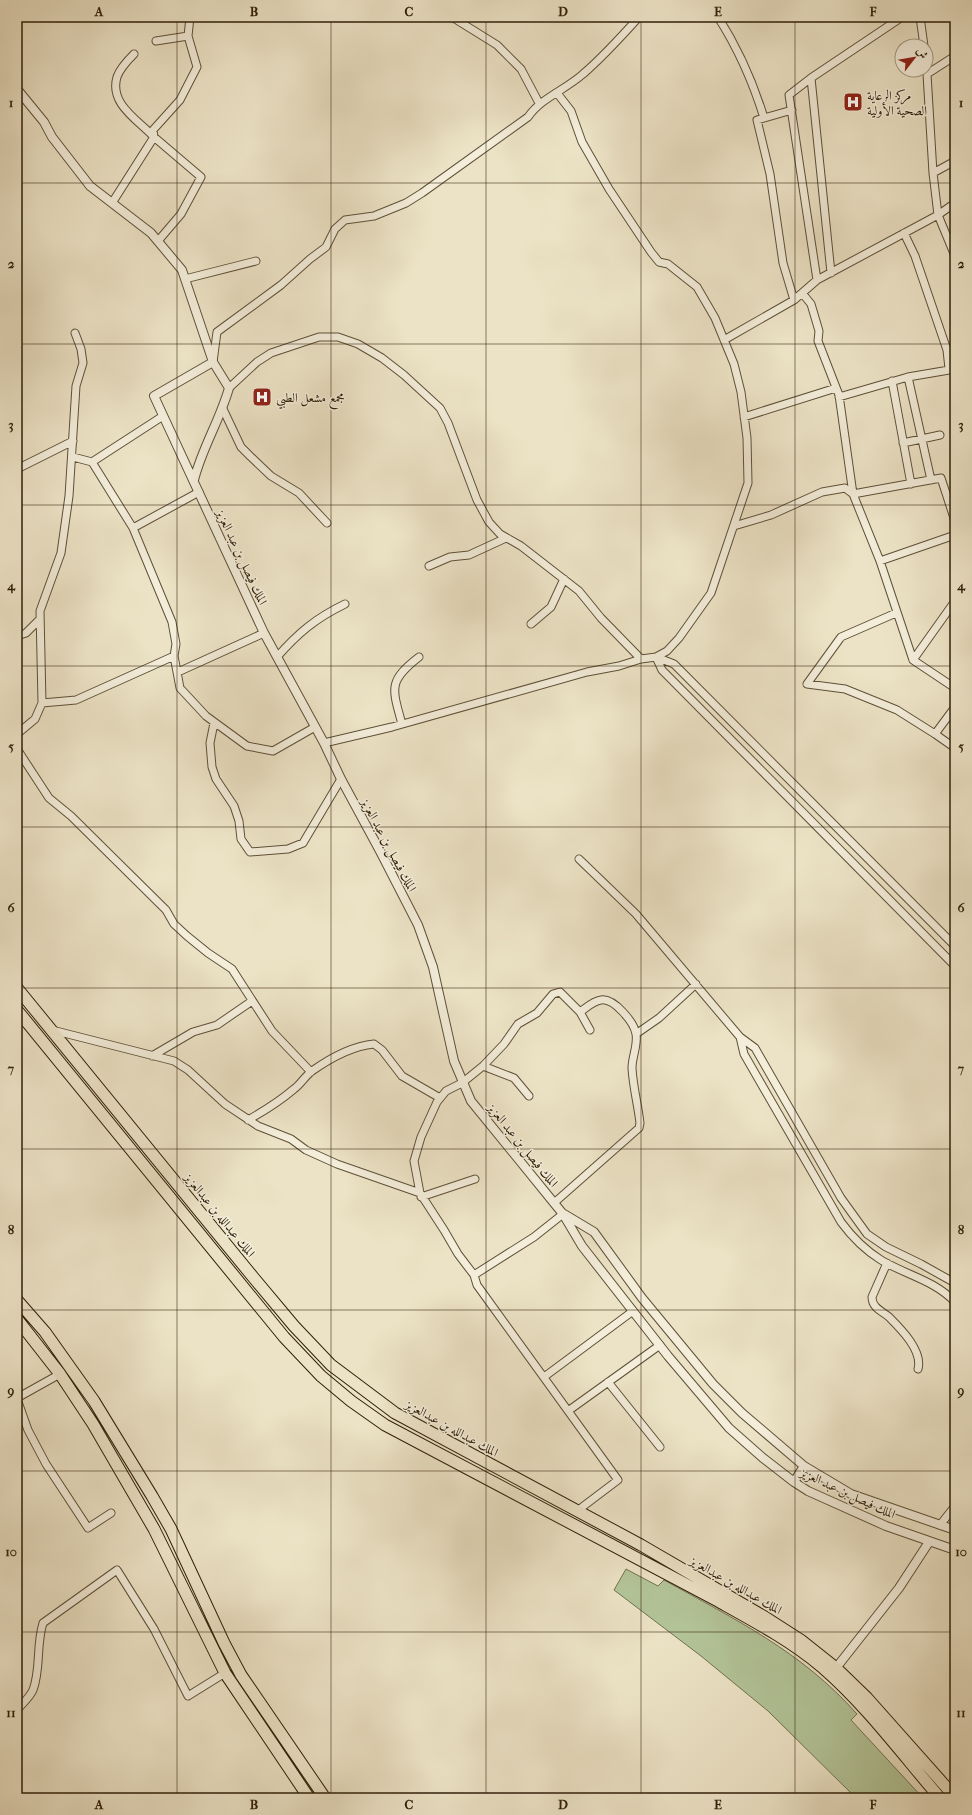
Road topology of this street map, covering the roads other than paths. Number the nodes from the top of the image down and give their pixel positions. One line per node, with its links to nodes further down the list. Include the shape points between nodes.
1 (190, 17): 7 (street)
2 (452, 17): 17 (street, via 498,45 521,69)
3 (639, 17): 16 (street, via 583,75)
4 (718, 17): 19 (street, via 744,60)
5 (902, 17): 13 (street)
6 (920, 17): 8 (street)
7 (188, 36): 9 (street); 20 (street, via 197,67 180,100 153,130)
8 (923, 38)
9 (156, 41)
10 (134, 54): 20 (street, via 117,76 117,94 122,107)
11 (955, 56): 12 (street)
12 (934, 67)
13 (811, 78): 18 (street, via 789,95); 30 (street)
14 (926, 78): 22 (street)
15 (17, 89): 23 (street, via 90,186)
16 (558, 93): 17 (street); 36 (street, via 571,111 582,142 609,189 650,252 659,262 668,264 697,287)
17 (539, 103): 37 (street, via 528,117 406,203 374,216 345,220 335,229 326,247 281,285 217,332)
18 (792, 110): 19 (street); 32 (street)
19 (764, 118): 34 (street, via 757,120 770,174 783,263)
20 (154, 137): 23 (street); 27 (street, via 201,177 181,214)
21 (955, 161): 22 (street)
22 (932, 173): 25 (street)
23 (112, 203): 27 (street)
24 (955, 203): 25 (street)
25 (938, 215): 26 (street); 28 (street)
26 (904, 233): 30 (street); 38 (street, via 915,256 948,350)
27 (158, 241): 31 (street, via 182,270)
28 (955, 256)
29 (256, 261): 31 (street)
30 (831, 273): 32 (street)
31 (185, 279): 37 (street)
32 (817, 280): 33 (street)
33 (802, 293): 34 (street); 42 (street, via 811,304 818,341)
34 (794, 300): 36 (street)
35 (75, 333): 49 (street, via 83,363 76,386)
36 (724, 340): 46 (street, via 734,364)
37 (213, 362): 41 (street); 45 (street, الملك فيصل بن عبد العزيز, via 154,396)
38 (952, 369): 39 (street)
39 (908, 377): 40 (street); 48 (street)
40 (892, 381): 43 (street); 50 (street)
41 (229, 388): 44 (street); 64 (street, via 257,362 274,351 319,338 338,337 358,344 404,375 440,408 477,500 489,522)
42 (836, 388): 43 (street); 46 (street)
43 (839, 397): 58 (street)
44 (222, 409): 54 (street, via 199,460); 60 (street, via 241,447 271,476 299,493)
45 (163, 416): 52 (street); 54 (street, الملك فيصل بن عبد العزيز)
46 (744, 417): 61 (street, via 748,484)
47 (940, 435): 48 (street)
48 (922, 438): 50 (street); 55 (street)
49 (73, 441): 51 (street); 53 (street)
50 (903, 443): 56 (street)
51 (73, 457): 52 (street); 71 (street, via 61,553)
52 (92, 462): 62 (street)
53 (17, 469)
54 (194, 480): 57 (street, الملك فيصل بن عبد العزيز)
55 (931, 480): 56 (street); 59 (street, via 941,478)
56 (911, 484): 58 (street)
57 (199, 492): 62 (street); 73 (street, الملك فيصل بن عبد العزيز)
58 (853, 494): 61 (street, via 845,488 822,492 771,515); 65 (street)
59 (955, 521)
60 (327, 523)
61 (734, 526): 78 (street, via 711,593 680,638 667,651)
62 (133, 528): 75 (street, via 172,622 176,644)
63 (955, 535): 65 (street)
64 (506, 538): 66 (street, via 469,555 450,557); 67 (street, via 521,546)
65 (880, 561): 70 (street)
66 (428, 566)
67 (564, 579): 72 (street, via 551,607); 79 (street, via 579,591 601,618)
68 (955, 601): 80 (street)
69 (345, 604): 76 (street, via 320,617 296,636)
70 (896, 613): 80 (street); 89 (street, via 841,637 807,684 845,689 897,710)
71 (39, 620): 74 (street, via 26,633); 83 (street)
72 (531, 624)
73 (264, 633): 76 (street, الملك فيصل بن عبد العزيز); 81 (street)
74 (17, 636)
75 (174, 656): 81 (street); 83 (street, via 76,700)
76 (277, 657): 87 (street, الملك فيصل بن عبد العزيز)
77 (419, 657): 86 (street, via 404,668 395,683)
78 (656, 657): 79 (street); 95 (street, via 674,664); 96 (street, via 662,670)
79 (641, 658): 86 (street)
80 (913, 660): 82 (street)
81 (178, 672): 85 (street, via 180,688)
82 (955, 688)
83 (42, 703): 88 (street, via 35,720)
84 (955, 707): 89 (street)
85 (214, 723): 87 (street, via 248,746 273,751); 93 (street, via 210,743 212,767 216,779 234,806 241,839 250,852 288,849 303,843)
86 (402, 724): 90 (street)
87 (315, 727): 90 (street, الملك فيصل بن عبد العزيز)
88 (17, 734)
89 (935, 734): 91 (street)
90 (324, 743): 93 (street, الملك فيصل بن عبد العزيز)
91 (955, 748)
92 (17, 749): 99 (street, via 49,798 71,816 166,910 174,924 208,953 232,969)
93 (340, 779): 109 (street, الملك فيصل بن عبد العزيز, via 418,925 433,967 454,1061)
94 (579, 859): 97 (street, via 636,914)
95 (955, 946)
96 (955, 966)
97 (696, 984): 104 (street, via 659,1018); 105 (street)
98 (17, 988): 102 (main road, الملك عبدالله بن عبدالعزيز)
99 (252, 1001): 106 (street, via 217,1025 193,1032); 108 (street, via 272,1031)
100 (17, 1010): 149 (main road, الملك عبدالله بن عبدالعزيز, via 284,1337 321,1376 385,1426 716,1600 802,1651 861,1706)
101 (580, 1012): 103 (street); 104 (street, via 594,1002 607,1000 626,1015); 107 (street, via 560,992 553,994 537,1012 513,1030 504,1044)
102 (52, 1030): 106 (street); 137 (main road, الملك عبدالله بن عبدالعزيز, via 253,1277 331,1365 395,1413)
103 (590, 1030)
104 (636, 1034): 115 (street, via 632,1066 639,1128)
105 (740, 1037): 117 (street, via 744,1054 841,1222 851,1236); 119 (street, via 755,1048 841,1198 867,1234 886,1247)
106 (152, 1056): 112 (street, via 174,1061 188,1070 225,1104)
107 (483, 1066): 109 (street); 110 (street, via 514,1078)
108 (311, 1072): 111 (street, via 356,1048 374,1044 382,1050 402,1076); 112 (street, via 296,1088)
109 (462, 1083): 111 (street, via 446,1090); 115 (street, الملك فيصل بن عبد العزيز, via 471,1101)
110 (529, 1096)
111 (440, 1098): 114 (street, via 421,1136 414,1161)
112 (248, 1120): 114 (street, via 291,1139 306,1150 337,1164)
113 (475, 1179): 114 (street)
114 (420, 1195): 118 (street)
115 (554, 1203): 116 (street, الملك فيصل بن عبد العزيز)
116 (563, 1214): 118 (street, via 534,1237); 122 (street, الملك فيصل بن عبد العزيز, via 582,1246); 132 (street, الملك فيصل بن عبد العزيز, via 594,1232 642,1298 713,1384 742,1414)
117 (887, 1263): 121 (street, via 929,1281); 125 (street, via 872,1302 912,1344 920,1358)
118 (474, 1275): 127 (street, via 477,1285)
119 (955, 1283)
120 (17, 1300): 134 (main road, via 45,1332 94,1401)
121 (955, 1302)
122 (633, 1311): 124 (street, الملك فيصل بن عبد العزيز); 127 (street)
123 (17, 1319): 126 (main road)
124 (660, 1345): 128 (street); 133 (street, الملك فيصل بن عبد العزيز, via 729,1428)
125 (918, 1369)
126 (60, 1374): 129 (street); 135 (main road)
127 (544, 1377): 130 (street)
128 (608, 1382): 130 (street); 131 (street)
129 (17, 1399): 138 (street, via 28,1430 46,1464 88,1528)
130 (568, 1411): 137 (street, via 618,1480)
131 (660, 1447)
132 (804, 1466): 133 (street); 139 (street, الملك فيصل بن عبد العزيز, via 851,1494)
133 (794, 1482): 141 (street, الملك فيصل بن عبد العزيز, via 845,1508)
134 (152, 1496): 135 (main road); 148 (main road, via 241,1675)
135 (140, 1502): 144 (main road)
136 (955, 1506): 139 (street)
137 (577, 1511): 143 (main road, الملك عبدالله بن عبدالعزيز, via 763,1616 802,1641)
138 (111, 1513)
139 (940, 1525): 140 (street, الملك فيصل بن عبد العزيز)
140 (955, 1530)
141 (929, 1542): 142 (street, الملك فيصل بن عبد العزيز); 143 (street, via 899,1588)
142 (955, 1550)
143 (836, 1668): 146 (main road, الملك عبدالله بن عبدالعزيز, via 867,1698)
144 (224, 1673): 145 (street, via 188,1696 154,1629 117,1570 43,1623 32,1691); 147 (main road)
145 (17, 1710)
146 (955, 1797)
147 (309, 1798)
148 (325, 1798)
149 (940, 1798)

